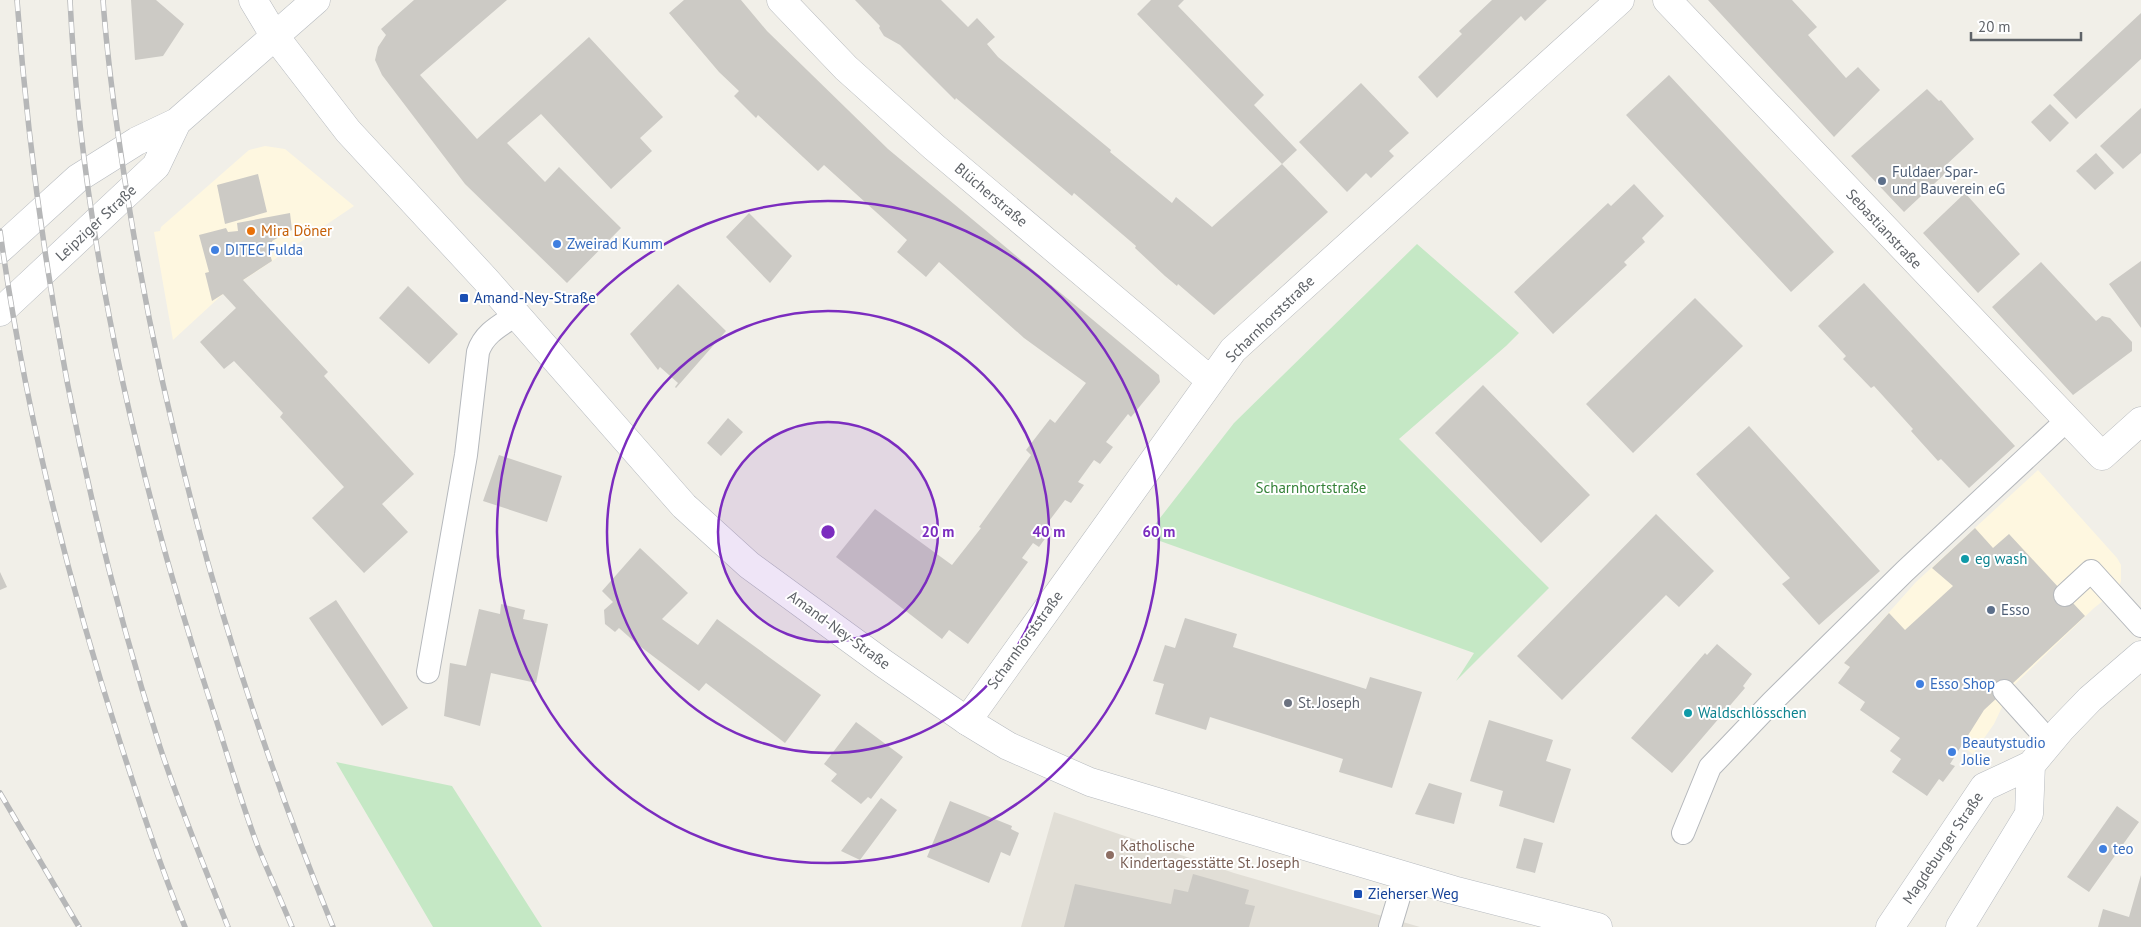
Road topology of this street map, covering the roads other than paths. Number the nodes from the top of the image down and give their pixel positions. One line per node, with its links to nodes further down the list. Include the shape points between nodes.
1 (253, 0): 6 (street, Amand-Ney-Straße)
2 (316, 0): 6 (street, Leipziger Straße)
3 (781, 0): 11 (street, Blücherstraße, via 846,68 934,147)
4 (1620, 0): 11 (street, Scharnhorststraße, via 1233,350)
5 (1667, 0): 12 (street, Sebastianstraße)
6 (274, 36): 7 (street, Leipziger Straße); 10 (street, Amand-Ney-Straße, via 348,131)
7 (176, 122): 8 (street, Leipziger Straße, via 137,141 78,178); 9 (street, Leipziger Straße, via 156,166)
8 (0, 249)
9 (0, 312)
10 (516, 314): 17 (lane, via 487,335 478,352 466,455); 19 (street, Amand-Ney-Straße, via 684,506 749,565)
11 (1210, 380): 19 (street, Scharnhorststraße)
12 (2066, 421): 13 (street, Sebastianstraße, via 2102,456); 22 (lane, via 1905,571 1710,767)
13 (2141, 421)
14 (2065, 595): 15 (lane, via 2091,571)
15 (2141, 626)
16 (2141, 656): 20 (street, Magdeburger Straße, via 2090,699)
17 (428, 672)
18 (2004, 691): 20 (lane)
19 (967, 721): 23 (street, Amand-Ney-Straße, via 1008,746 1090,782)
20 (2050, 742): 21 (street, Magdeburger Straße)
21 (2032, 765): 26 (street, Magdeburger Straße, via 1984,786); 27 (street, via 2029,814)
22 (1683, 833)
23 (1406, 877): 24 (lane); 25 (street, Amand-Ney-Straße)
24 (1390, 927)
25 (1598, 927)
26 (1890, 927)
27 (1960, 927)

